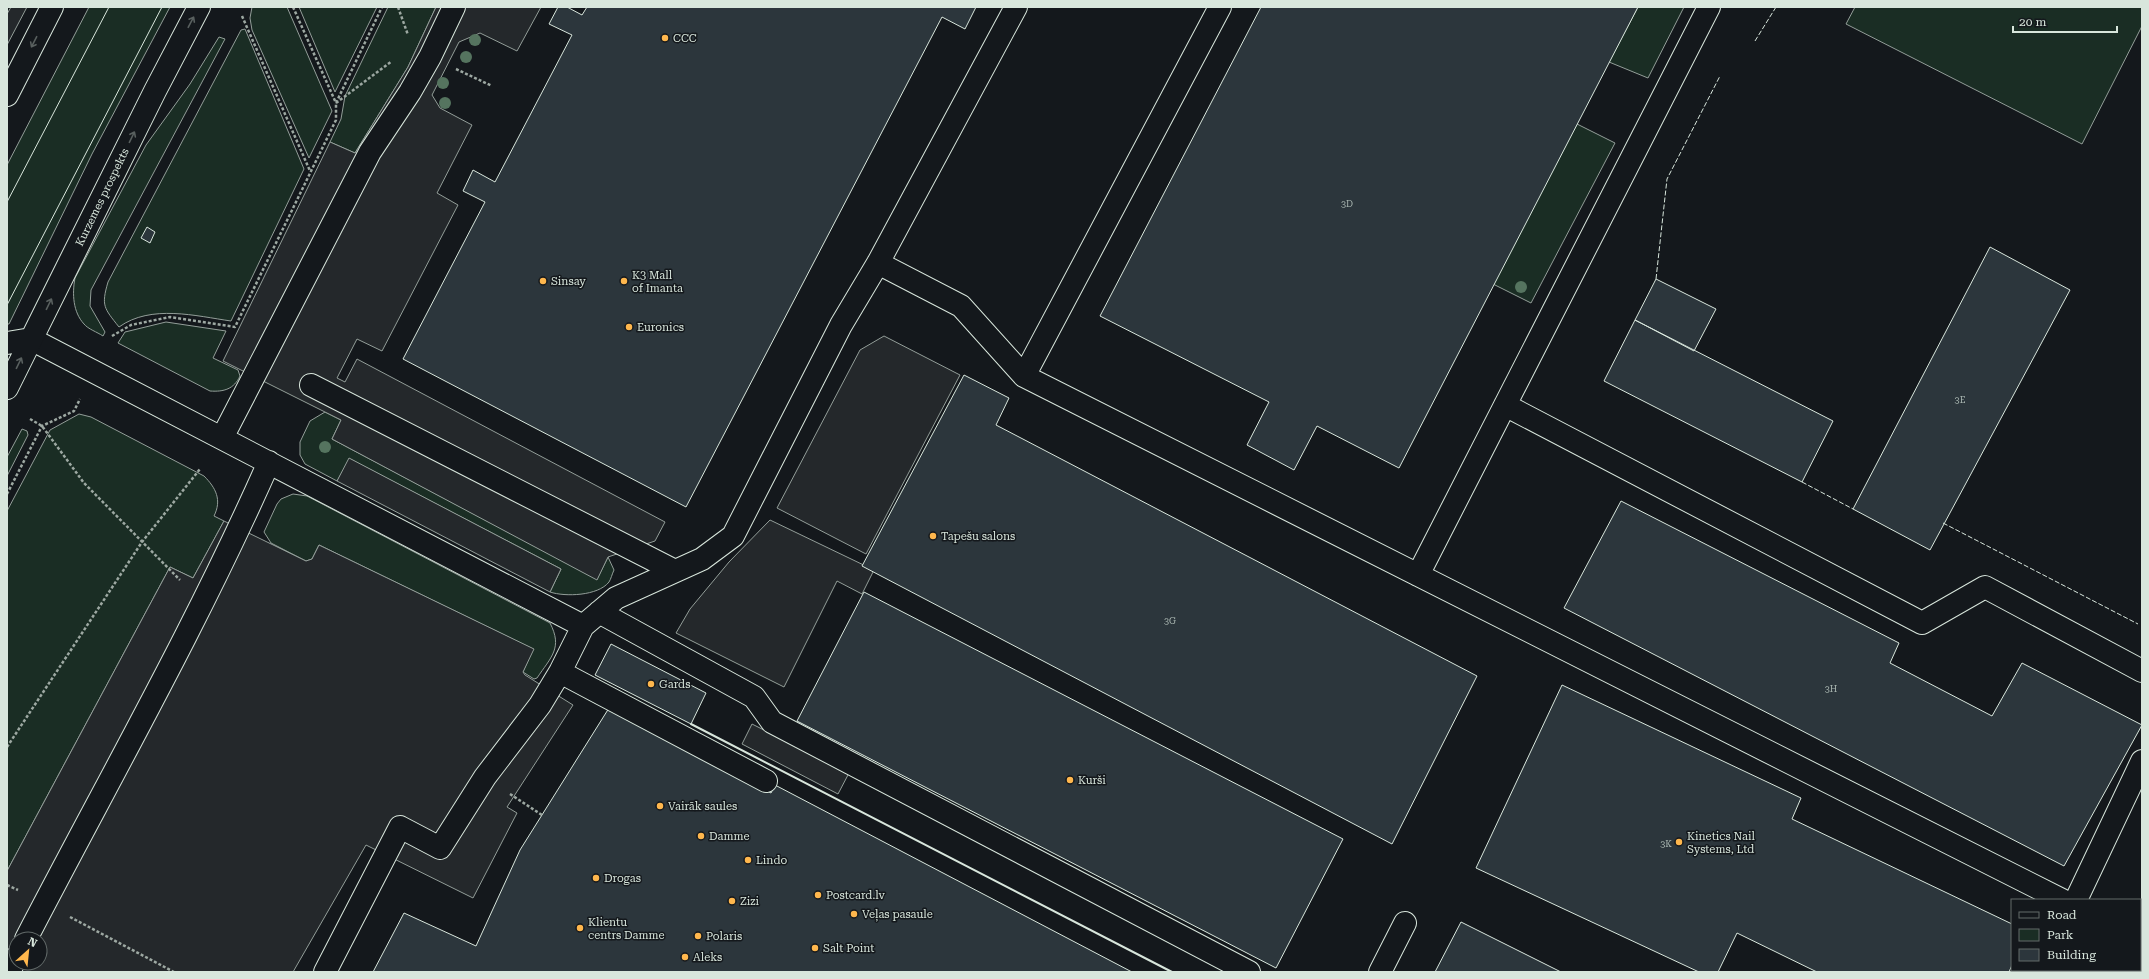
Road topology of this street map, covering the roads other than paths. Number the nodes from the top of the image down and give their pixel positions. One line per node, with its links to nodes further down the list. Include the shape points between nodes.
1 (52, 7): 7 (main road, one-way to 7)
2 (199, 7): 9 (main road, Kurzemes prospekts, one-way to 2)
3 (454, 7): 15 (main road, via 410,92 370,152)
4 (1016, 7): 8 (main road)
5 (1220, 7): 11 (main road)
6 (1709, 7): 14 (main road)
7 (7, 95)
8 (878, 263): 11 (main road, via 961,306); 17 (main road, via 841,325 733,536 702,559)
9 (32, 339): 10 (main road); 13 (main road, Kurzemes prospekts, one-way to 9); 15 (main road)
10 (7, 343)
11 (1024, 376): 18 (main road)
12 (311, 385): 17 (main road)
13 (7, 388)
14 (1505, 405): 18 (main road); 20 (main road, via 1922,623 1985,587)
15 (222, 438): 16 (main road)
16 (269, 462): 19 (main road); 27 (main road, via 242,524 202,603)
17 (675, 571): 19 (main road, via 616,598)
18 (1418, 575): 24 (main road)
19 (591, 619): 21 (main road); 29 (main road, via 754,697 772,722)
20 (2142, 671)
21 (560, 672): 23 (main road); 28 (main road, via 540,705 485,777 440,848 400,827)
22 (2142, 761): 25 (main road)
23 (766, 781)
24 (2060, 899)
25 (2076, 899)
26 (1405, 923): 30 (main road)
27 (30, 931)
28 (325, 972)
29 (1249, 972)
30 (1380, 972)

